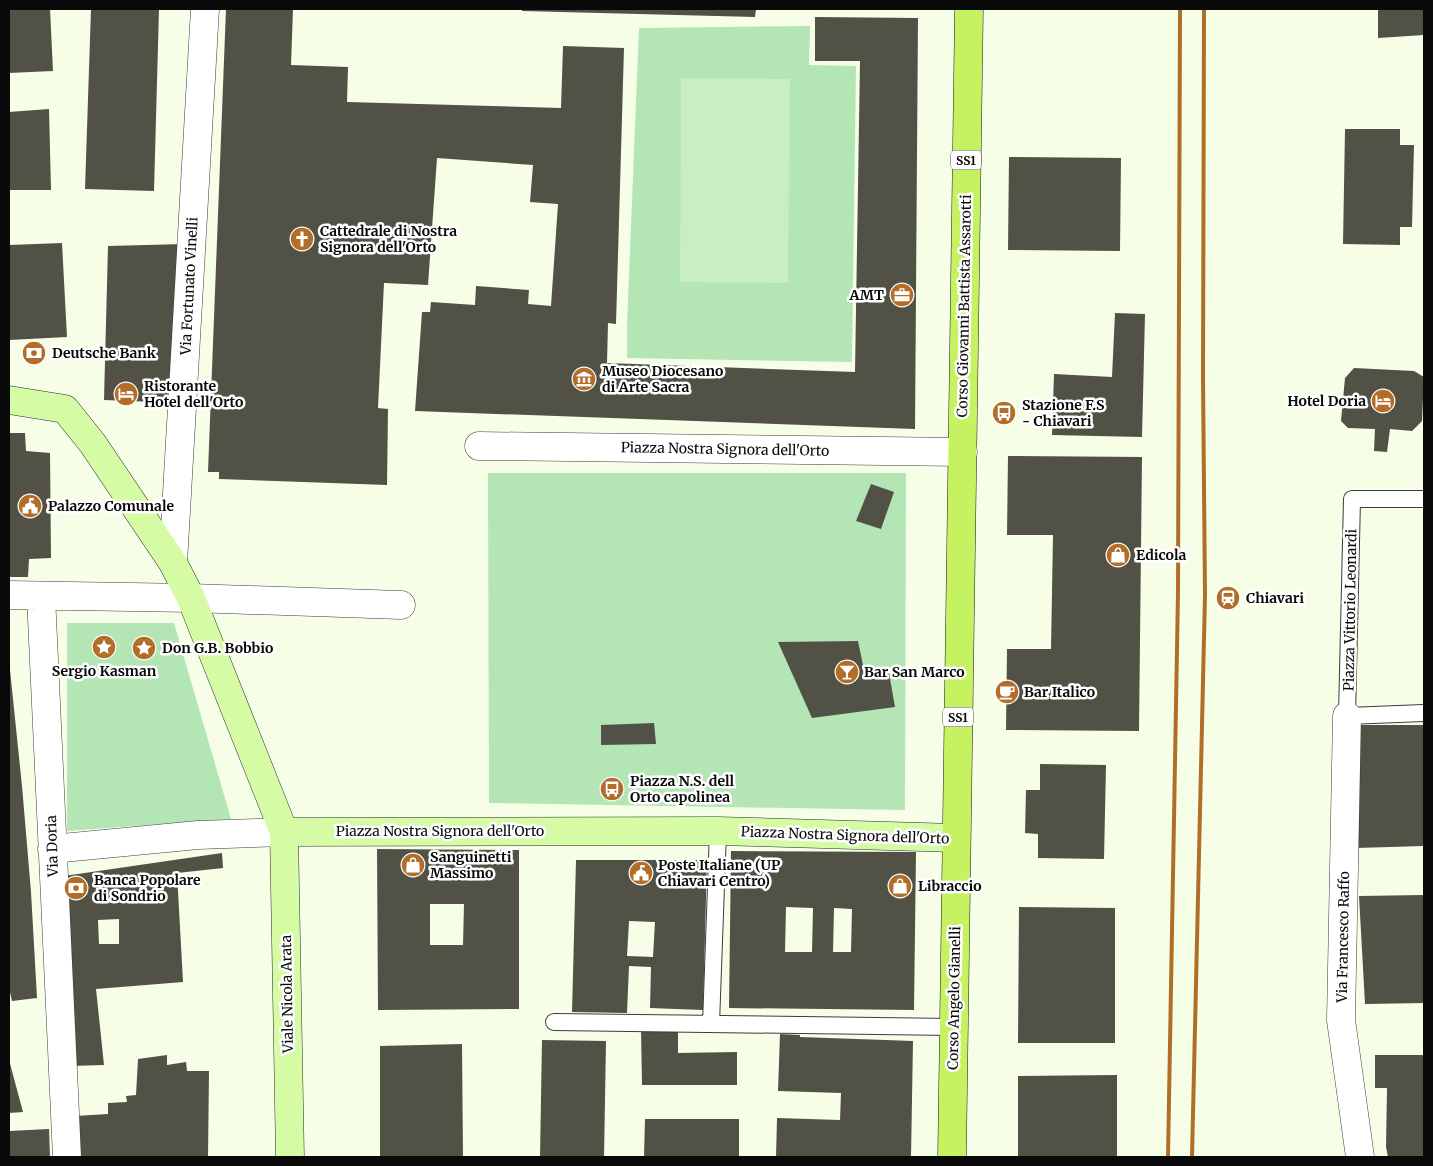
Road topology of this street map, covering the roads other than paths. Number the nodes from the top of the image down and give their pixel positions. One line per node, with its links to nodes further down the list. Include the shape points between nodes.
1 (205, 9): 7 (street, Via Fortunato Vinelli)
2 (969, 9): 5 (main road, Corso Giovanni Battista Assarotti / SS1)
3 (9, 400): 7 (street, via 65,409 93,444)
4 (480, 446): 5 (street, Piazza Nostra Signora dell'Orto)
5 (963, 452): 16 (main road, Piazza Nostra Signora dell'Orto / SS1)
6 (1424, 499): 13 (lane, Piazza Vittorio Leonardi, via 1352,499)
7 (173, 563): 10 (street)
8 (9, 595): 9 (street)
9 (41, 596): 10 (street); 17 (street, Via Doria)
10 (191, 598): 11 (street); 15 (street)
11 (401, 605)
12 (1424, 713): 13 (lane)
13 (1347, 716): 24 (street, Via Francesco Raffo, via 1341,1020)
14 (718, 831): 15 (street, Piazza Nostra Signora dell'Orto); 16 (street, Piazza Nostra Signora dell'Orto); 19 (lane)
15 (284, 832): 17 (street, Piazza Nostra Signora dell'Orto, via 198,835); 22 (street, Viale Nicola Arata)
16 (956, 838): 20 (main road, Corso Angelo Gianelli / SS1)
17 (52, 849): 21 (street, Via Doria)
18 (554, 1022): 19 (lane)
19 (711, 1024): 20 (lane)
20 (954, 1027): 23 (main road, Corso Angelo Gianelli / SS1)
21 (67, 1157)
22 (290, 1157)
23 (952, 1157)
24 (1360, 1157)

